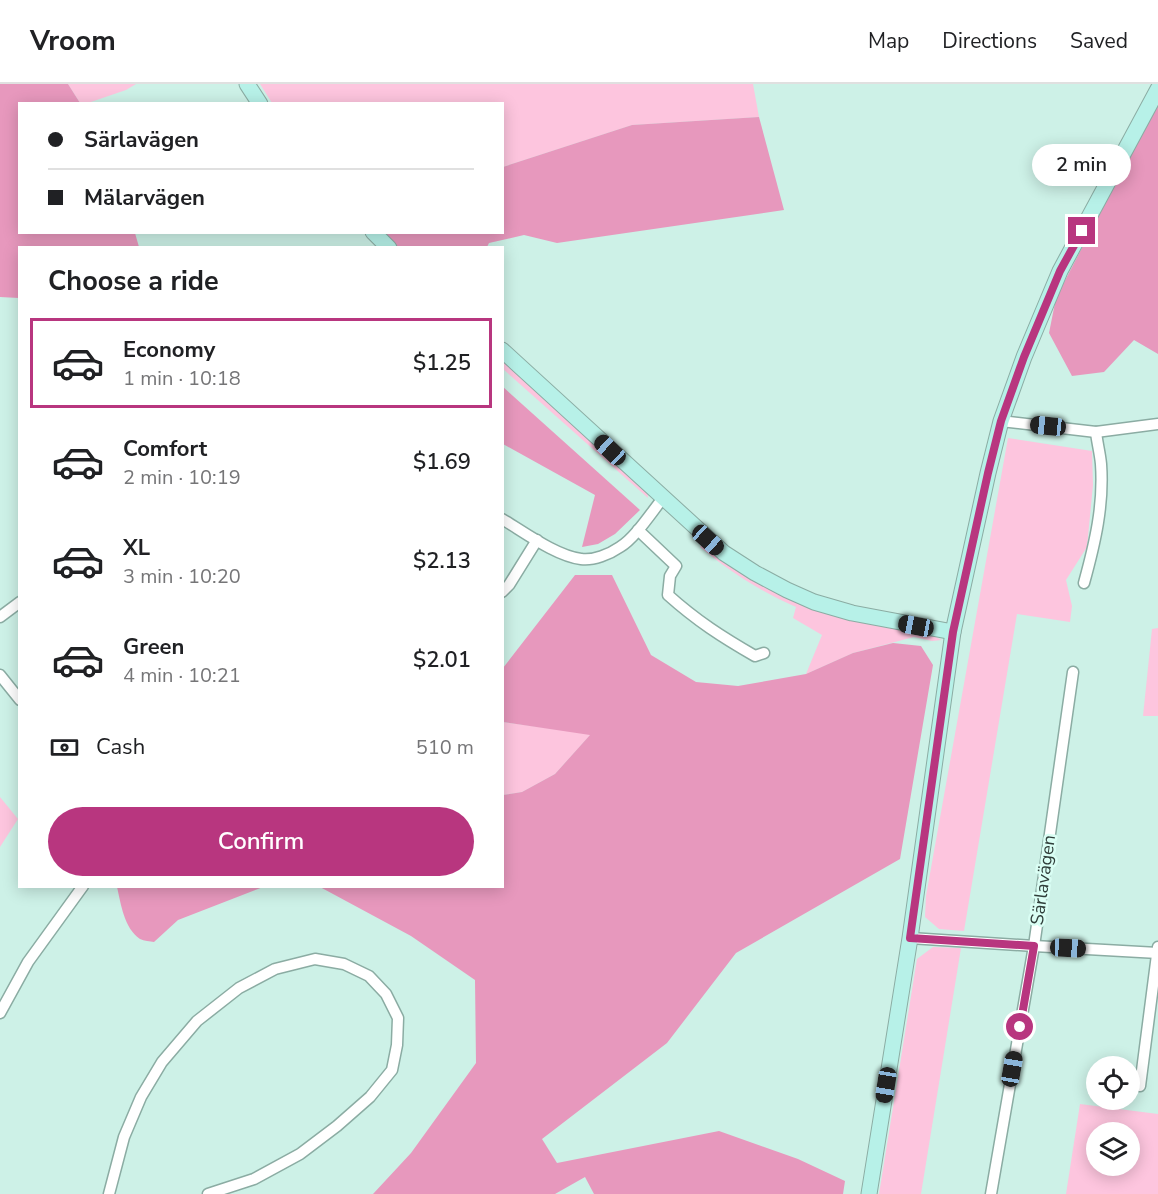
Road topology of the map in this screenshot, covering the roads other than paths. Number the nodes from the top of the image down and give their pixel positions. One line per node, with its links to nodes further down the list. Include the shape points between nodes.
1 (247, 84): 3 (street)
2 (1158, 89): 7 (street, via 1060,271)
3 (259, 102)
4 (375, 234): 5 (street)
5 (387, 246)
6 (504, 352): 10 (street)
7 (1001, 421): 9 (street); 18 (street)
8 (1158, 424): 9 (street)
9 (1096, 432): 14 (street, via 1101,462 1100,512)
10 (663, 498): 12 (street); 18 (street, via 724,554 787,590 852,613)
11 (504, 520): 13 (street)
12 (638, 530): 13 (street, via 621,547 601,557 582,560); 19 (street, via 676,566 670,576 668,596 723,638 755,656)
13 (537, 540): 15 (street)
14 (1084, 583)
15 (504, 590)
16 (18, 604): 17 (street)
17 (0, 617)
18 (953, 632): 24 (street)
19 (764, 652)
20 (1073, 672): 25 (street, Särlavägen)
21 (0, 675): 22 (street)
22 (18, 698)
23 (82, 888): 27 (street, via 28,962)
24 (910, 938): 25 (street); 31 (street)
25 (1034, 946): 26 (street); 32 (street, Särlavägen)
26 (1158, 950): 28 (street)
27 (0, 1013)
28 (1140, 1086)
29 (109, 1194): 30 (street, via 124,1137 141,1097 162,1062 197,1021 239,988 275,969 315,959 344,964 369,976 386,994 398,1018 392,1070 370,1097 300,1154 254,1179)
30 (208, 1194)
31 (869, 1194)
32 (991, 1194)

